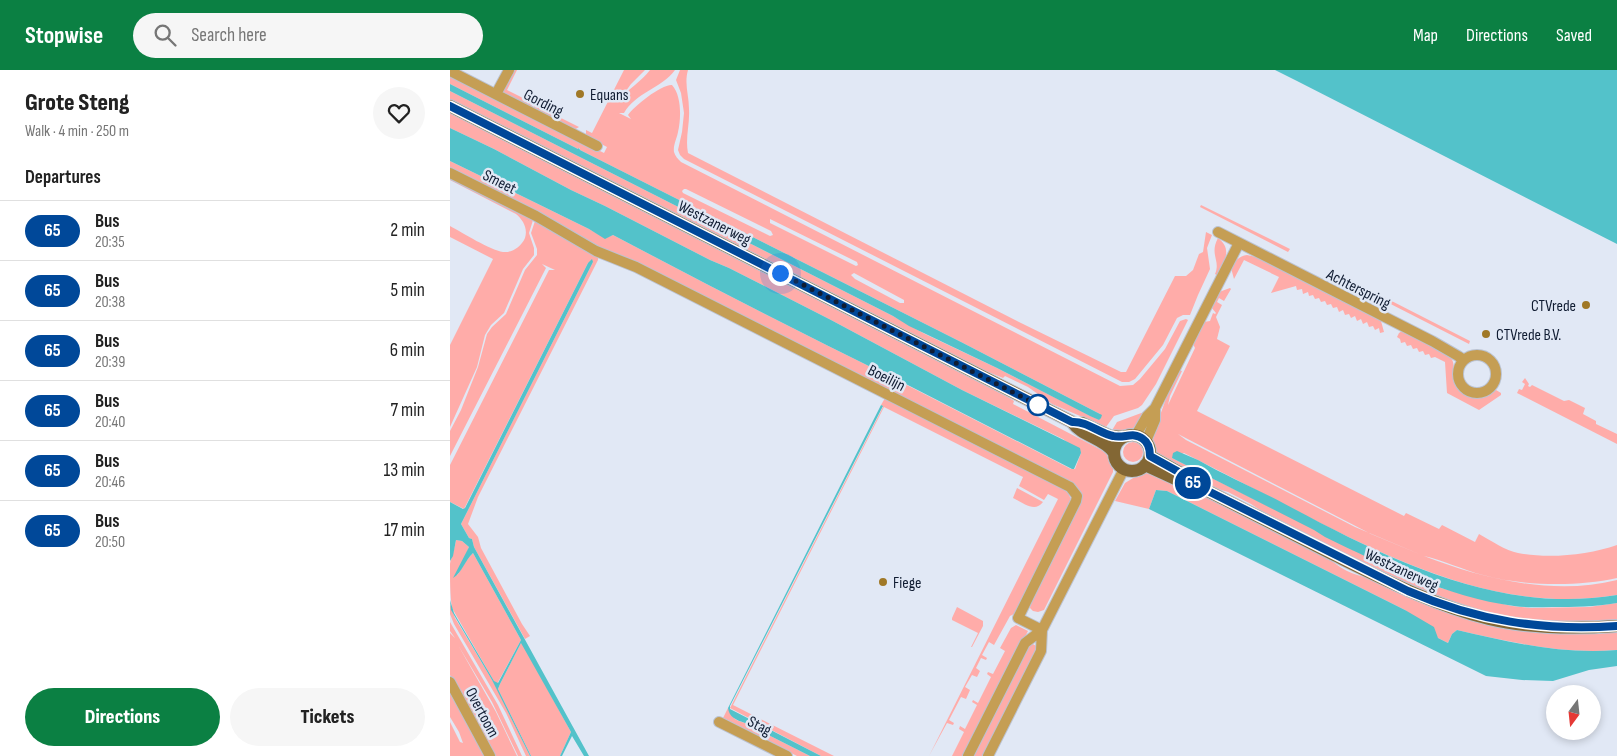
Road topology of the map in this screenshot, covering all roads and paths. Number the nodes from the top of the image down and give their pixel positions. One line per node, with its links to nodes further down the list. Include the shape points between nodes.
1 (509, 70): 3 (street)
2 (450, 71): 3 (street, Gording)
3 (496, 94): 5 (street, Gording)
4 (450, 106): 11 (main road, Westzanerweg)
5 (598, 146)
6 (450, 173): 7 (street, Smeet)
7 (536, 216): 17 (street, Boeilijn, via 596,251 636,267 1070,487 1077,496 1076,500 1018,618)
8 (1218, 232): 9 (street, Achterspring)
9 (1239, 243): 10 (street, Achterspring); 12 (street, via 1155,408 1154,420)
10 (1464, 360)
11 (1072, 422): 12 (main road, Westzanerweg, via 1080,422 1110,436); 13 (main road, Westzanerweg, via 1076,428 1109,446)
12 (1135, 438): 13 (main road, via 1118,442); 14 (main road, via 1150,448)
13 (1114, 453): 15 (main road)
14 (1148, 461): 15 (main road, via 1138,470); 16 (main road, Westzanerweg, via 1182,482 1190,482 1392,584 1444,606 1526,625)
15 (1124, 469): 17 (street)
16 (1617, 626)
17 (1042, 630): 22 (street, via 1025,643); 23 (street, via 1041,651)
18 (450, 682): 20 (street, Overtoom)
19 (719, 722): 21 (street, Stag)
20 (490, 756)
21 (787, 756)
22 (968, 756)
23 (988, 756)

